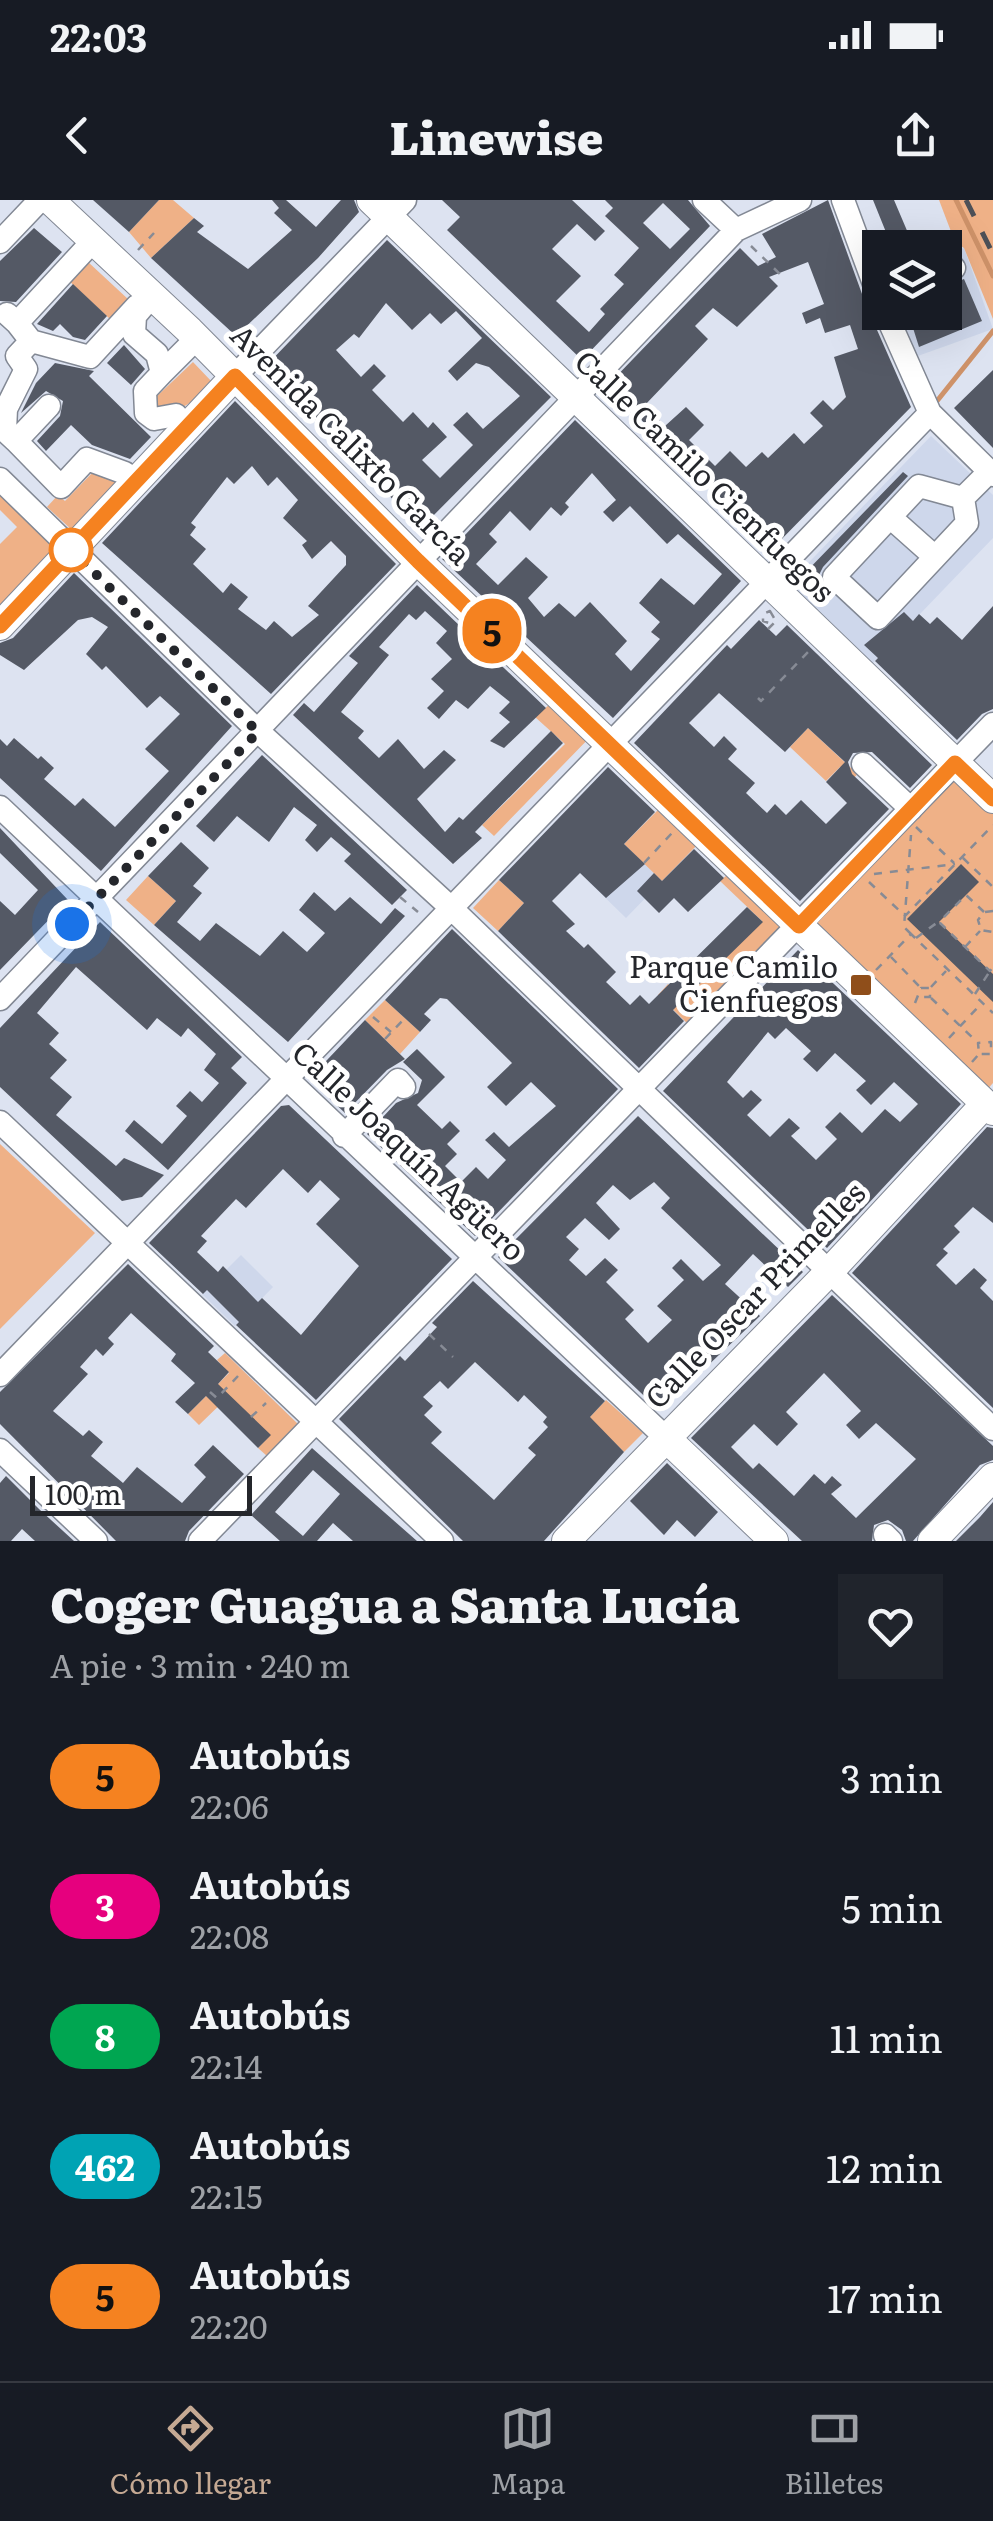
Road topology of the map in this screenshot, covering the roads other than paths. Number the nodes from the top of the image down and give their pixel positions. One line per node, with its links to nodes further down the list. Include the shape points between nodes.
1 (40, 200): 9 (street)
2 (50, 200): 8 (main road, Avenida Calixto García)
3 (704, 200): 7 (street)
4 (800, 200): 7 (street)
5 (843, 200): 10 (street)
6 (388, 206): 16 (street); 17 (main road, Calle Camilo Cienfuegos)
7 (736, 230): 17 (street)
8 (93, 240): 11 (main road, Avenida Calixto García); 12 (street)
9 (0, 242)
10 (862, 251)
11 (151, 294): 12 (street, via 90,357); 14 (main road, Avenida Calixto García); 15 (street, via 135,316 134,334 156,354)
12 (18, 326): 21 (street, via 17,356 26,369 6,409 5,431)
13 (893, 330): 19 (street)
14 (197, 347): 15 (street); 16 (main road, Avenida Calixto García)
15 (162, 373): 20 (street, via 144,391 146,412)
16 (235, 376): 20 (main road); 29 (main road, Avenida Calixto García)
17 (575, 398): 29 (street); 30 (main road, Calle Camilo Cienfuegos)
18 (49, 406): 21 (street)
19 (930, 412): 22 (street); 30 (street)
20 (176, 427): 24 (main road)
21 (16, 441): 24 (street, via 61,486 87,459)
22 (991, 473): 25 (street)
23 (0, 479): 27 (street)
24 (131, 480): 27 (main road)
25 (963, 498): 26 (street, via 919,486); 28 (street, via 967,523)
26 (890, 516): 28 (street); 28 (street, via 834,577 878,618)
27 (71, 550): 31 (main road); 33 (street)
28 (935, 558)
29 (418, 561): 33 (street); 34 (main road, Avenida Calixto García)
30 (766, 583): 34 (street); 35 (main road, Calle Camilo Cienfuegos)
31 (0, 626)
32 (993, 724): 35 (street)
33 (258, 732): 40 (street); 41 (street)
34 (612, 744): 41 (street); 42 (main road, Avenida Calixto García)
35 (955, 763): 37 (main road, Calle Camilo Cienfuegos); 39 (street)
36 (863, 764): 39 (street)
37 (993, 799)
38 (0, 808): 40 (street, Calle Joaquín Agüero)
39 (912, 816): 42 (street)
40 (96, 900): 43 (street); 44 (street, Calle Joaquín Agüero)
41 (449, 906): 44 (street); 46 (street)
42 (799, 926): 46 (street); 47 (main road, Avenida Calixto García)
43 (0, 999)
44 (284, 1080): 49 (street, Calle Joaquín Agüero); 50 (street)
45 (404, 1087): 49 (street, via 398,1080)
46 (639, 1090): 51 (street); 52 (street)
47 (990, 1103): 52 (main road, Calle Oscar Primelles)
48 (0, 1122): 50 (street)
49 (344, 1136): 51 (street, Calle Joaquín Agüero)
50 (128, 1241): 53 (street); 54 (street)
51 (473, 1258): 54 (street); 56 (street, Calle Joaquín Agüero)
52 (828, 1273): 55 (street); 56 (main road, Calle Oscar Primelles)
53 (0, 1375)
54 (316, 1421): 60 (street); 61 (street)
55 (993, 1429)
56 (665, 1437): 62 (main road, Calle Oscar Primelles); 63 (main road, Calle Joaquín Agüero)
57 (0, 1450): 59 (street)
58 (993, 1476): 64 (main road)
59 (96, 1541)
60 (200, 1541)
61 (442, 1541)
62 (566, 1541)
63 (774, 1541)
64 (932, 1541)

